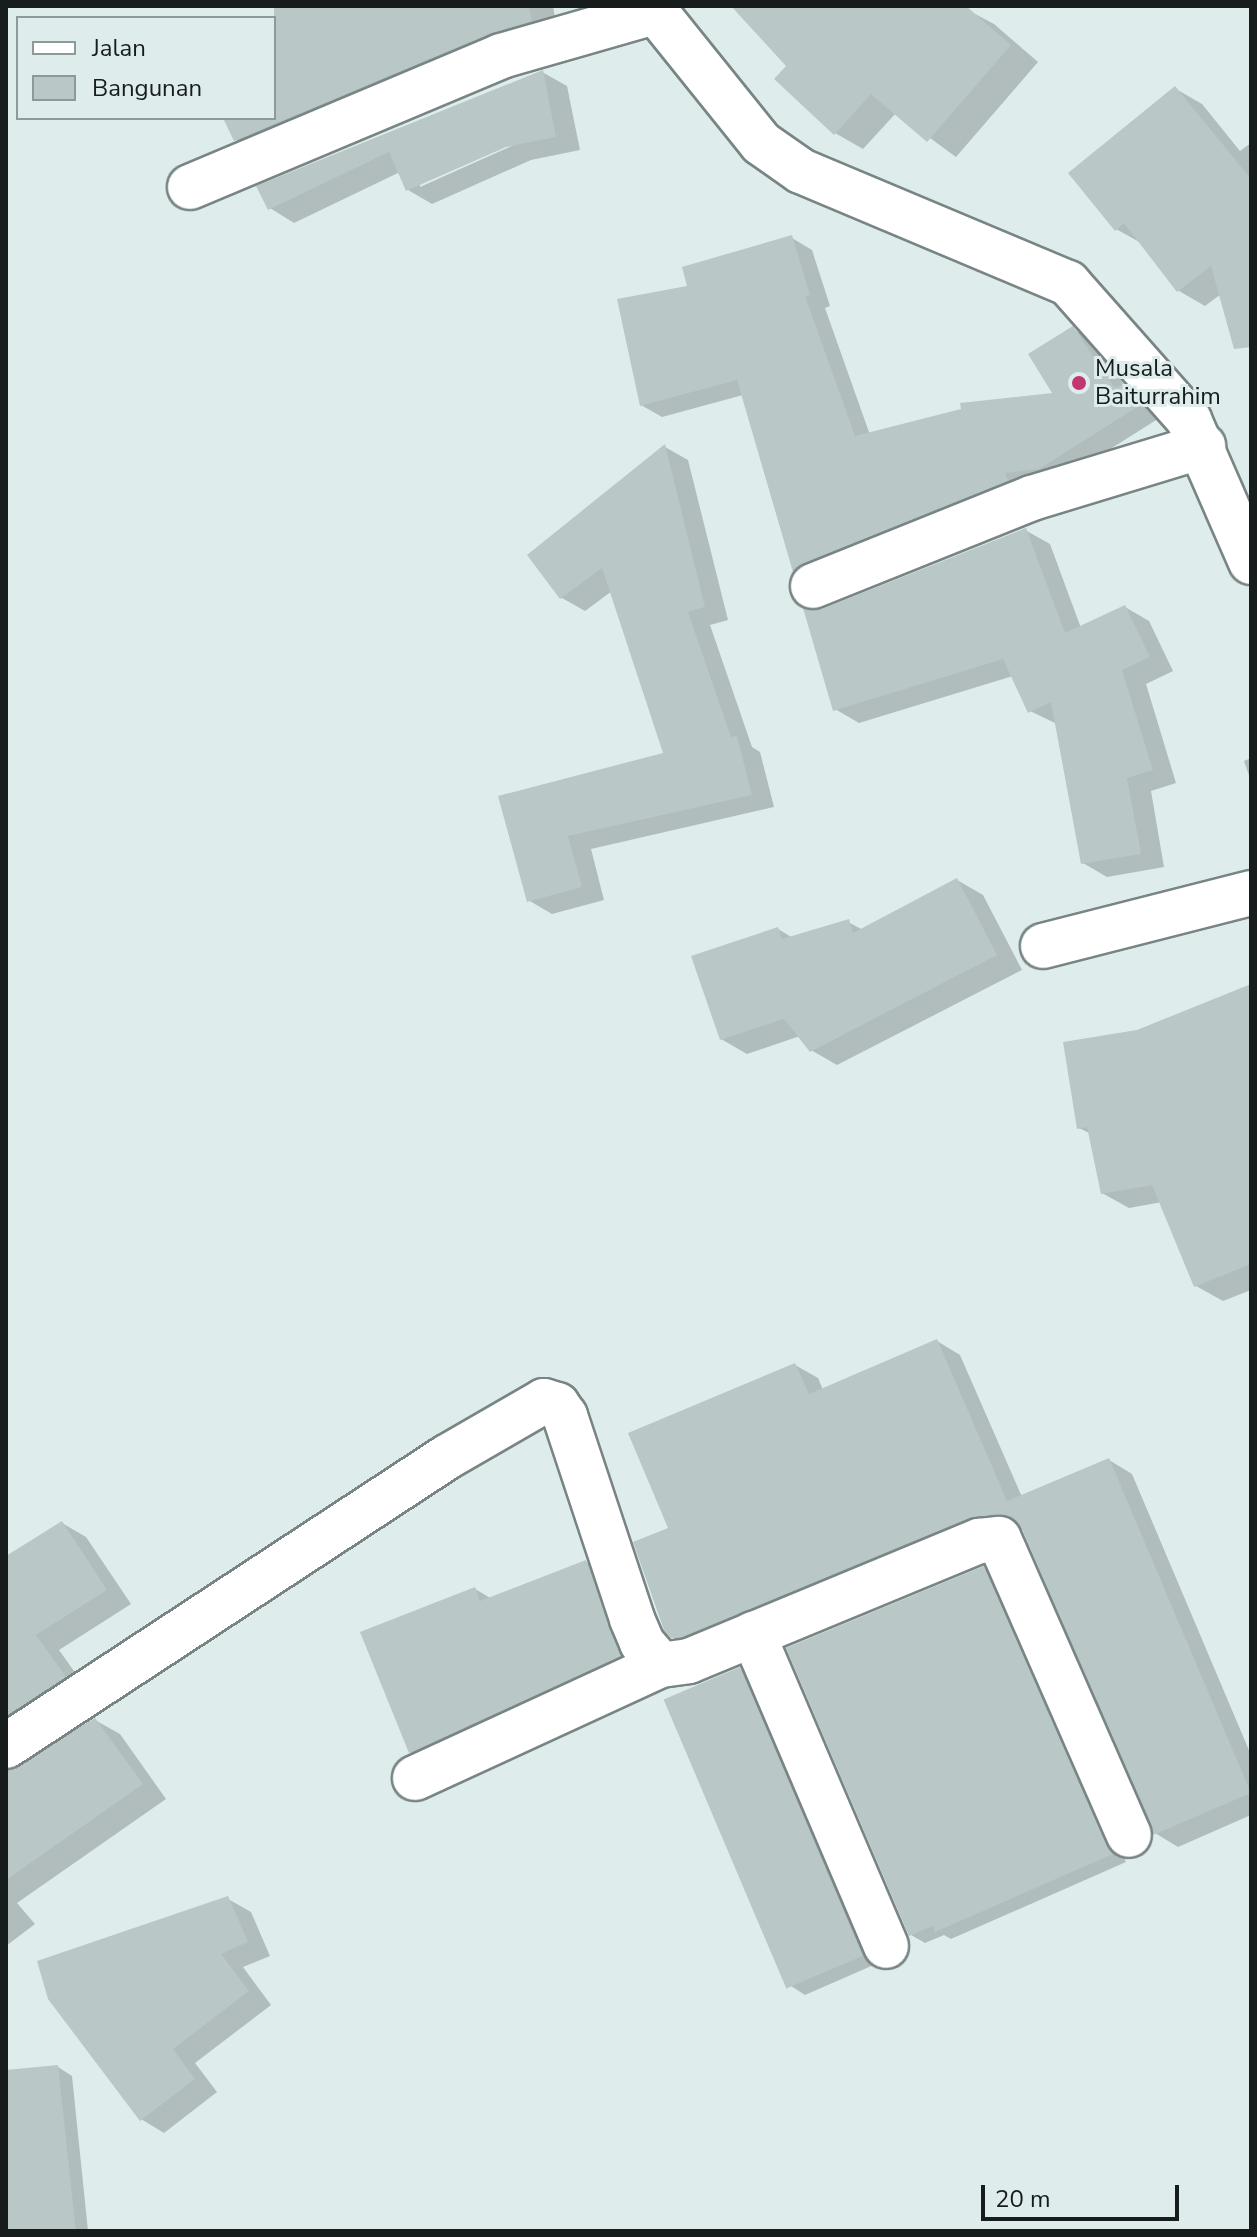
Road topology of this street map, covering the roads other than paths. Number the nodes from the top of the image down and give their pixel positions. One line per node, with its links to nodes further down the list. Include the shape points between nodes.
1 (653, 9): 2 (street, via 501,56); 3 (street, via 761,143 801,171 1068,283 1170,395)
2 (190, 187)
3 (1203, 446): 4 (street); 5 (street, via 1032,498)
4 (1251, 562)
5 (813, 586)
6 (1251, 893): 7 (street)
7 (1043, 946)
8 (753, 1634): 9 (street, via 689,1661); 12 (street, via 979,1541 999,1539); 13 (street)
9 (661, 1665): 10 (street, via 642,1643 632,1619 565,1416 557,1405 544,1401 447,1457); 11 (street)
10 (6, 1746)
11 (415, 1778)
12 (1129, 1835)
13 (886, 1946)

